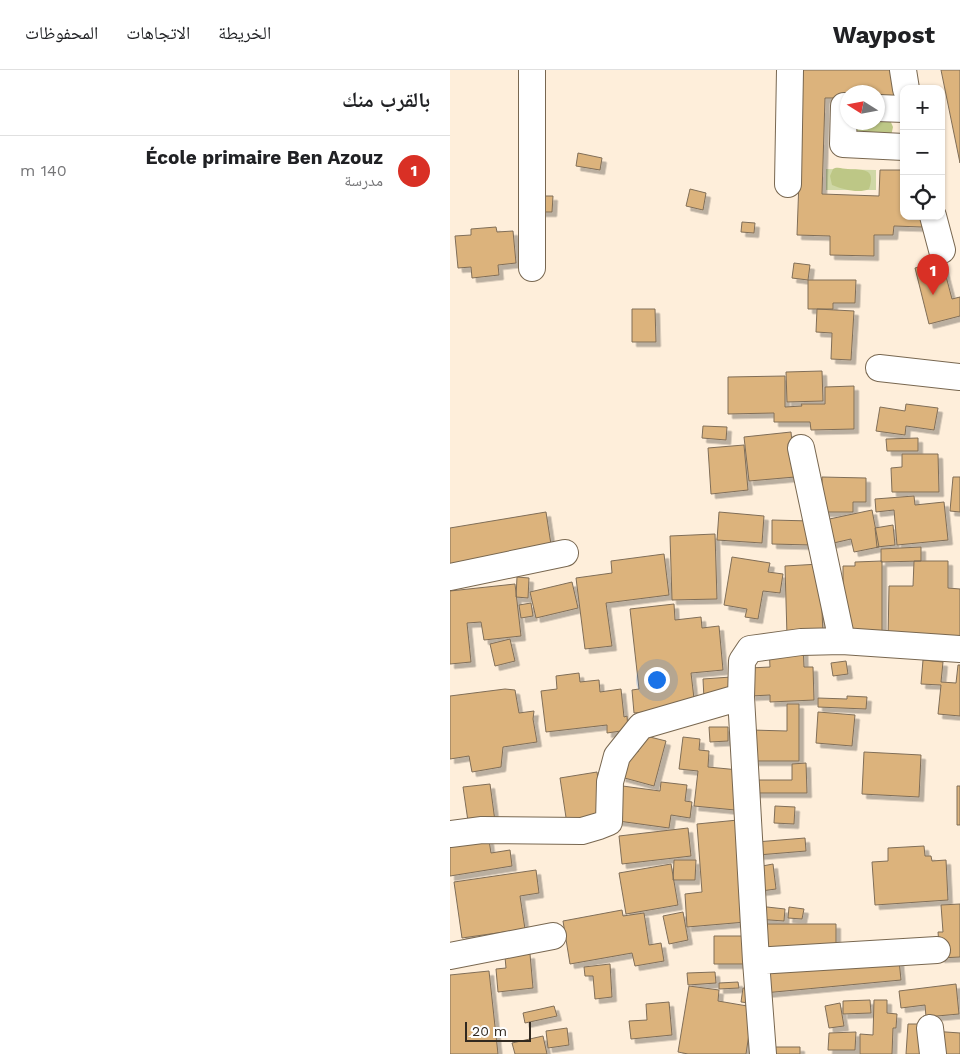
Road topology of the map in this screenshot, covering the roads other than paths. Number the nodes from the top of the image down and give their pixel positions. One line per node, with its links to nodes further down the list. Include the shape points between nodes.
1 (532, 70): 12 (street)
2 (790, 70): 9 (street)
3 (903, 70): 4 (street)
4 (905, 85)
5 (885, 108): 6 (street)
6 (900, 109)
7 (843, 130): 8 (street, via 843,144)
8 (900, 147)
9 (788, 184)
10 (934, 220): 11 (street)
11 (942, 250)
12 (532, 268)
13 (879, 368): 14 (street)
14 (960, 377)
15 (801, 448): 18 (street)
16 (565, 553): 17 (street)
17 (450, 577)
18 (842, 641): 19 (street); 20 (street, via 801,642 750,649 742,661)
19 (960, 649)
20 (741, 697): 21 (street, via 641,726 617,756 610,782 609,822 582,831 482,830); 25 (street)
21 (450, 834)
22 (553, 936): 24 (street)
23 (937, 950): 25 (street)
24 (450, 956)
25 (756, 961): 27 (street)
26 (930, 1028): 28 (street)
27 (763, 1054)
28 (933, 1054)

